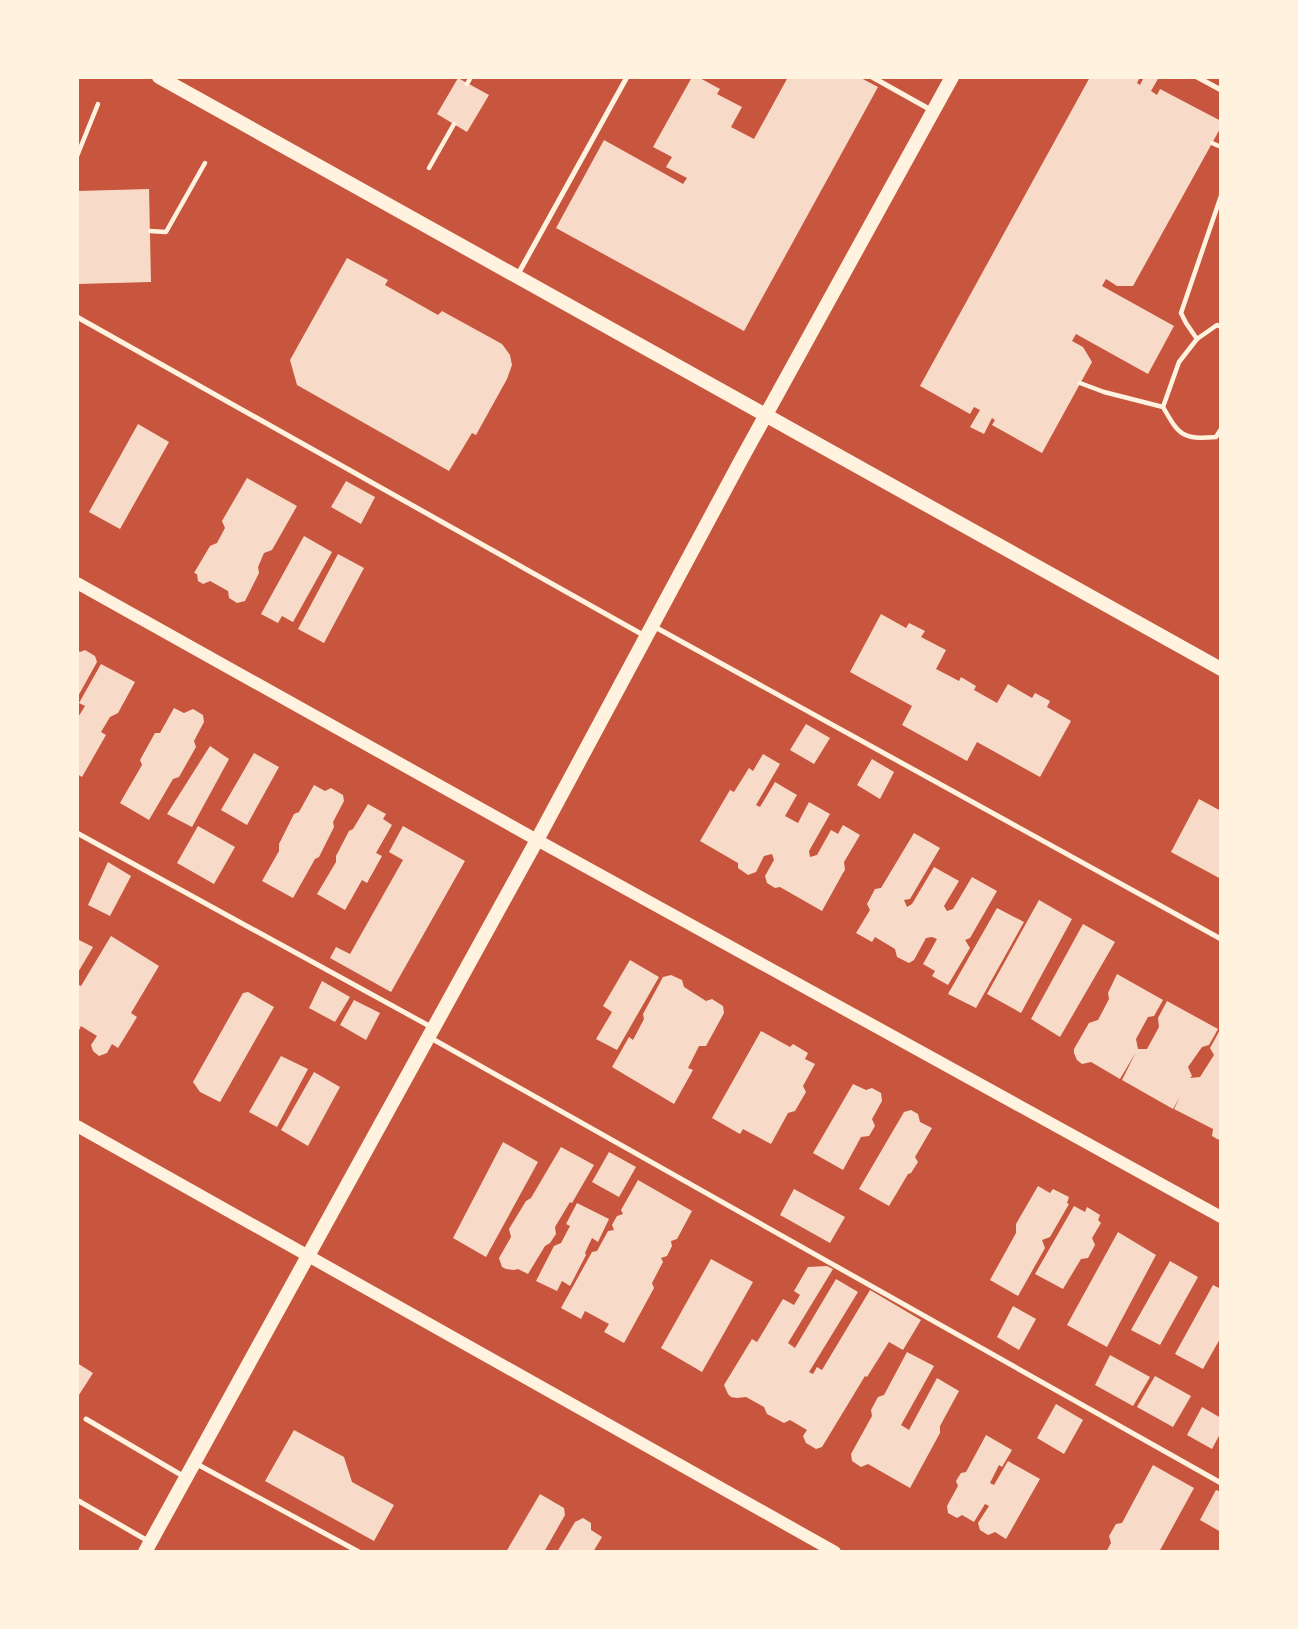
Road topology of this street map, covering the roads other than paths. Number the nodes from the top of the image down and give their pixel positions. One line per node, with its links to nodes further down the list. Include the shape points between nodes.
1 (159, 77): 8 (main road)
2 (627, 77): 8 (lane)
3 (872, 77): 7 (lane)
4 (952, 77): 7 (main road)
5 (1197, 77): 6 (lane)
6 (1221, 90)
7 (933, 111): 10 (main road)
8 (517, 276): 10 (main road)
9 (77, 317): 12 (lane)
10 (765, 416): 12 (main road); 13 (main road)
11 (77, 583): 15 (street)
12 (649, 631): 15 (main road); 16 (lane)
13 (1221, 669)
14 (77, 833): 17 (lane)
15 (537, 840): 17 (main road); 19 (street)
16 (1221, 939)
17 (431, 1032): 20 (main road); 24 (lane)
18 (77, 1126): 20 (street)
19 (1221, 1217)
20 (308, 1256): 22 (main road); 28 (street)
21 (86, 1419): 23 (lane)
22 (195, 1462): 23 (main road); 27 (lane)
23 (186, 1478): 26 (main road)
24 (1221, 1483)
25 (77, 1500): 26 (lane)
26 (148, 1547)
27 (359, 1552)
28 (835, 1552)

